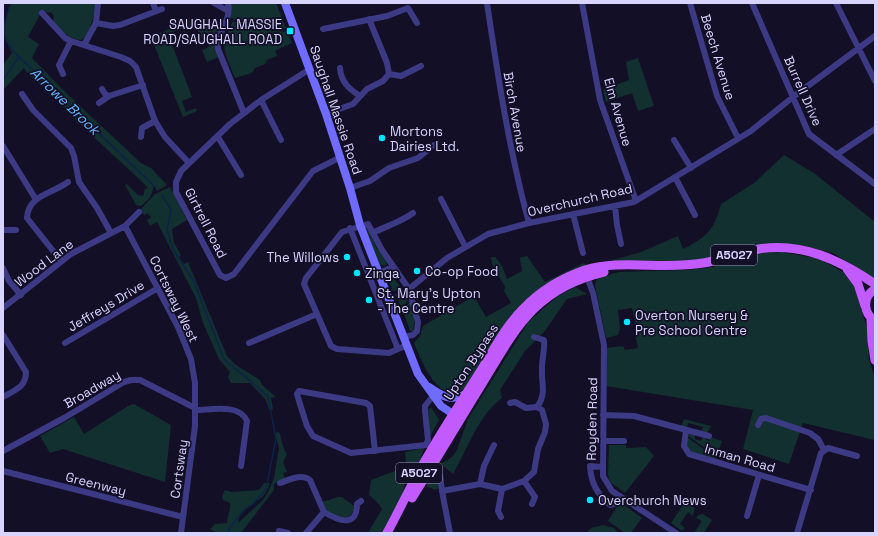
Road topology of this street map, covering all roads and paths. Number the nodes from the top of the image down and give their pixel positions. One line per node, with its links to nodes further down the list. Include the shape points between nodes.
1 (98, 3): 14 (street)
2 (153, 3): 14 (street, via 159,10 120,25)
3 (214, 3): 11 (street)
4 (228, 3): 11 (street)
5 (285, 3): 23 (main road, Saughall Massie Road)
6 (487, 3): 63 (street, Birch Avenue, via 505,122)
7 (582, 3): 57 (street, Elm Avenue, via 600,100)
8 (690, 3): 41 (street, Beech Avenue, via 717,96)
9 (752, 3): 32 (street, Burrell Drive)
10 (836, 3): 20 (street)
11 (228, 11): 35 (street, via 225,27 218,39 218,49)
12 (42, 14): 18 (street)
13 (370, 19): 15 (street, via 388,16 408,8); 16 (street); 25 (street, via 387,63)
14 (96, 23): 19 (street)
15 (417, 23)
16 (323, 29)
17 (875, 36): 20 (street, Overchurch Road)
18 (71, 42): 19 (street); 24 (street, via 59,65)
19 (84, 45): 27 (street, via 130,61 136,67)
20 (858, 48): 26 (street); 32 (street, Overchurch Road)
21 (421, 66): 25 (street, via 401,76)
22 (340, 68): 31 (street, via 345,83 350,90)
23 (310, 69): 33 (street, Girtrell Road); 36 (main road, Saughall Massie Road)
24 (63, 74)
25 (388, 74): 31 (street, via 383,81 367,89)
26 (875, 81)
27 (143, 85): 30 (street); 37 (street)
28 (102, 90): 30 (street)
29 (22, 94): 69 (street, via 33,110 71,148 79,182)
30 (109, 96): 34 (street)
31 (360, 96): 36 (street, via 353,104)
32 (793, 97): 41 (street, Overchurch Road); 46 (street, Burrell Drive, via 809,134)
33 (261, 100): 35 (street, Girtrell Road); 42 (street)
34 (99, 103)
35 (244, 112): 40 (street, Girtrell Road)
36 (326, 114): 47 (main road, Saughall Massie Road)
37 (155, 121): 39 (street, via 139,127); 48 (street)
38 (875, 129): 46 (street)
39 (141, 137)
40 (218, 137): 48 (street, Girtrell Road); 50 (street)
41 (738, 138): 49 (street, Overchurch Road)
42 (281, 140)
43 (674, 140): 49 (street)
44 (434, 145): 54 (street, via 418,158 395,165 370,181)
45 (3, 146): 55 (street)
46 (836, 155): 53 (street, Burrell Drive)
47 (341, 157): 48 (street, Girtrell Road, via 315,169 234,274 226,278 220,275 176,192 178,176); 54 (main road, Saughall Massie Road)
48 (189, 163)
49 (691, 168): 51 (street, Overchurch Road)
50 (241, 174)
51 (675, 178): 57 (street, Overchurch Road); 62 (street)
52 (68, 182): 55 (street, via 59,189)
53 (875, 184)
54 (350, 188): 64 (main road, Saughall Massie Road)
55 (35, 198): 74 (street, via 28,207 27,218)
56 (441, 199): 72 (street)
57 (636, 201): 58 (street, Overchurch Road)
58 (615, 206): 61 (street, Overchurch Road); 71 (street)
59 (139, 212): 65 (street, Wood Lane)
60 (413, 213): 70 (street)
61 (573, 214): 63 (street, Overchurch Road); 73 (street)
62 (695, 215)
63 (529, 223): 72 (street, Overchurch Road, via 488,234)
64 (360, 225): 66 (street); 70 (street, via 368,224); 78 (main road, Saughall Massie Road)
65 (125, 226): 69 (street, Wood Lane); 81 (street, Cortsway West)
66 (350, 228): 87 (street, via 342,232 305,281); 95 (street)
67 (3, 230): 68 (street)
68 (16, 230)
69 (111, 233): 74 (street, Wood Lane)
70 (373, 233): 76 (street)
71 (621, 244)
72 (465, 246): 82 (street, Overchurch Road)
73 (584, 253)
74 (61, 261): 84 (street, Wood Lane)
75 (839, 262): 79 (main road, Upton Bypass / A5027, via 800,249 770,248 698,264 611,265); 80 (main road, Upton Bypass / A5027); 85 (main road, Upton Bypass / A5027, via 854,278)
76 (393, 267): 78 (street); 82 (street)
77 (3, 268): 84 (street, via 9,281)
78 (379, 273): 90 (main road, Saughall Massie Road)
79 (586, 273): 98 (main road, Upton Bypass / A5027, via 559,282 542,292 523,309); 104 (main road, Upton Bypass / A5027, via 538,304 513,332); 105 (street, Royden Road, via 604,345)
80 (875, 284)
81 (158, 288): 93 (street, Jeffreys Drive); 103 (street, Cortsway West, via 191,359 195,383)
82 (409, 289): 90 (street, via 418,328 413,335)
83 (875, 289): 85 (main road, via 868,296)
84 (21, 295): 86 (street, Wood Lane)
85 (865, 306): 88 (main road, Upton Bypass)
86 (3, 308)
87 (317, 314): 92 (street); 95 (street, via 334,348 389,353)
88 (873, 320): 96 (main road, via 872,341)
89 (3, 335): 99 (street, via 26,372 22,387)
90 (404, 337): 94 (main road, Saughall Massie Road)
91 (534, 337): 102 (street, via 544,340 545,351 542,369 544,395)
92 (250, 342)
93 (65, 343)
94 (407, 345): 95 (street); 97 (main road, Saughall Massie Road)
95 (398, 350)
96 (875, 360)
97 (424, 383): 98 (main road, via 450,399); 100 (main road, Saughall Massie Road)
98 (467, 393): 104 (main road, Upton Bypass / A5027)
99 (3, 396)
100 (433, 396): 104 (main road, Saughall Massie Road); 114 (street, via 424,411 428,442 424,447)
101 (510, 403): 102 (street, via 515,402 526,408)
102 (538, 407): 121 (street, via 545,419 545,432 538,449 534,472)
103 (195, 409): 113 (street, Broadway, via 140,380 131,380); 116 (street, via 236,410 243,415 247,421); 132 (street, Cortsway, via 194,442)
104 (458, 414): 138 (main road, Upton Bypass / A5027)
105 (603, 415): 107 (street, Inman Road, via 634,416); 109 (street, Royden Road)
106 (758, 424): 112 (street, via 761,419 766,418 810,433 818,439)
107 (686, 430): 108 (street, Inman Road); 120 (street, Inman Road, via 684,446 689,454)
108 (710, 436)
109 (603, 441): 110 (street); 117 (street, Royden Road)
110 (624, 441)
111 (494, 445): 123 (street, via 484,466)
112 (824, 450): 115 (street, via 828,448); 125 (street)
113 (3, 451)
114 (375, 451): 114 (street, via 370,406 366,403 299,391 297,394 312,436 351,453)
115 (857, 456)
116 (241, 466)
117 (602, 467): 127 (street, Royden Road, via 606,484); 127 (street, via 590,466 591,479 602,499 610,505)
118 (3, 471): 132 (street, Greenway)
119 (440, 475): 126 (street)
120 (759, 475): 125 (street, Inman Road); 131 (street)
121 (524, 481): 124 (street); 129 (street, via 535,497)
122 (280, 483): 130 (street, via 299,477 308,478)
123 (480, 484): 124 (street); 126 (street)
124 (502, 489): 133 (street, via 498,512)
125 (811, 490): 141 (street)
126 (442, 491): 139 (street)
127 (620, 496): 140 (street, Royden Road)
128 (360, 501): 130 (street, via 353,517 345,521)
129 (532, 504)
130 (324, 512): 137 (street)
131 (747, 516)
132 (183, 517): 135 (street, Cortsway)
133 (501, 517)
134 (279, 531): 136 (street)
135 (181, 533)
136 (288, 533)
137 (306, 533)
138 (388, 533)
139 (450, 533)
140 (676, 533)
141 (797, 533)

